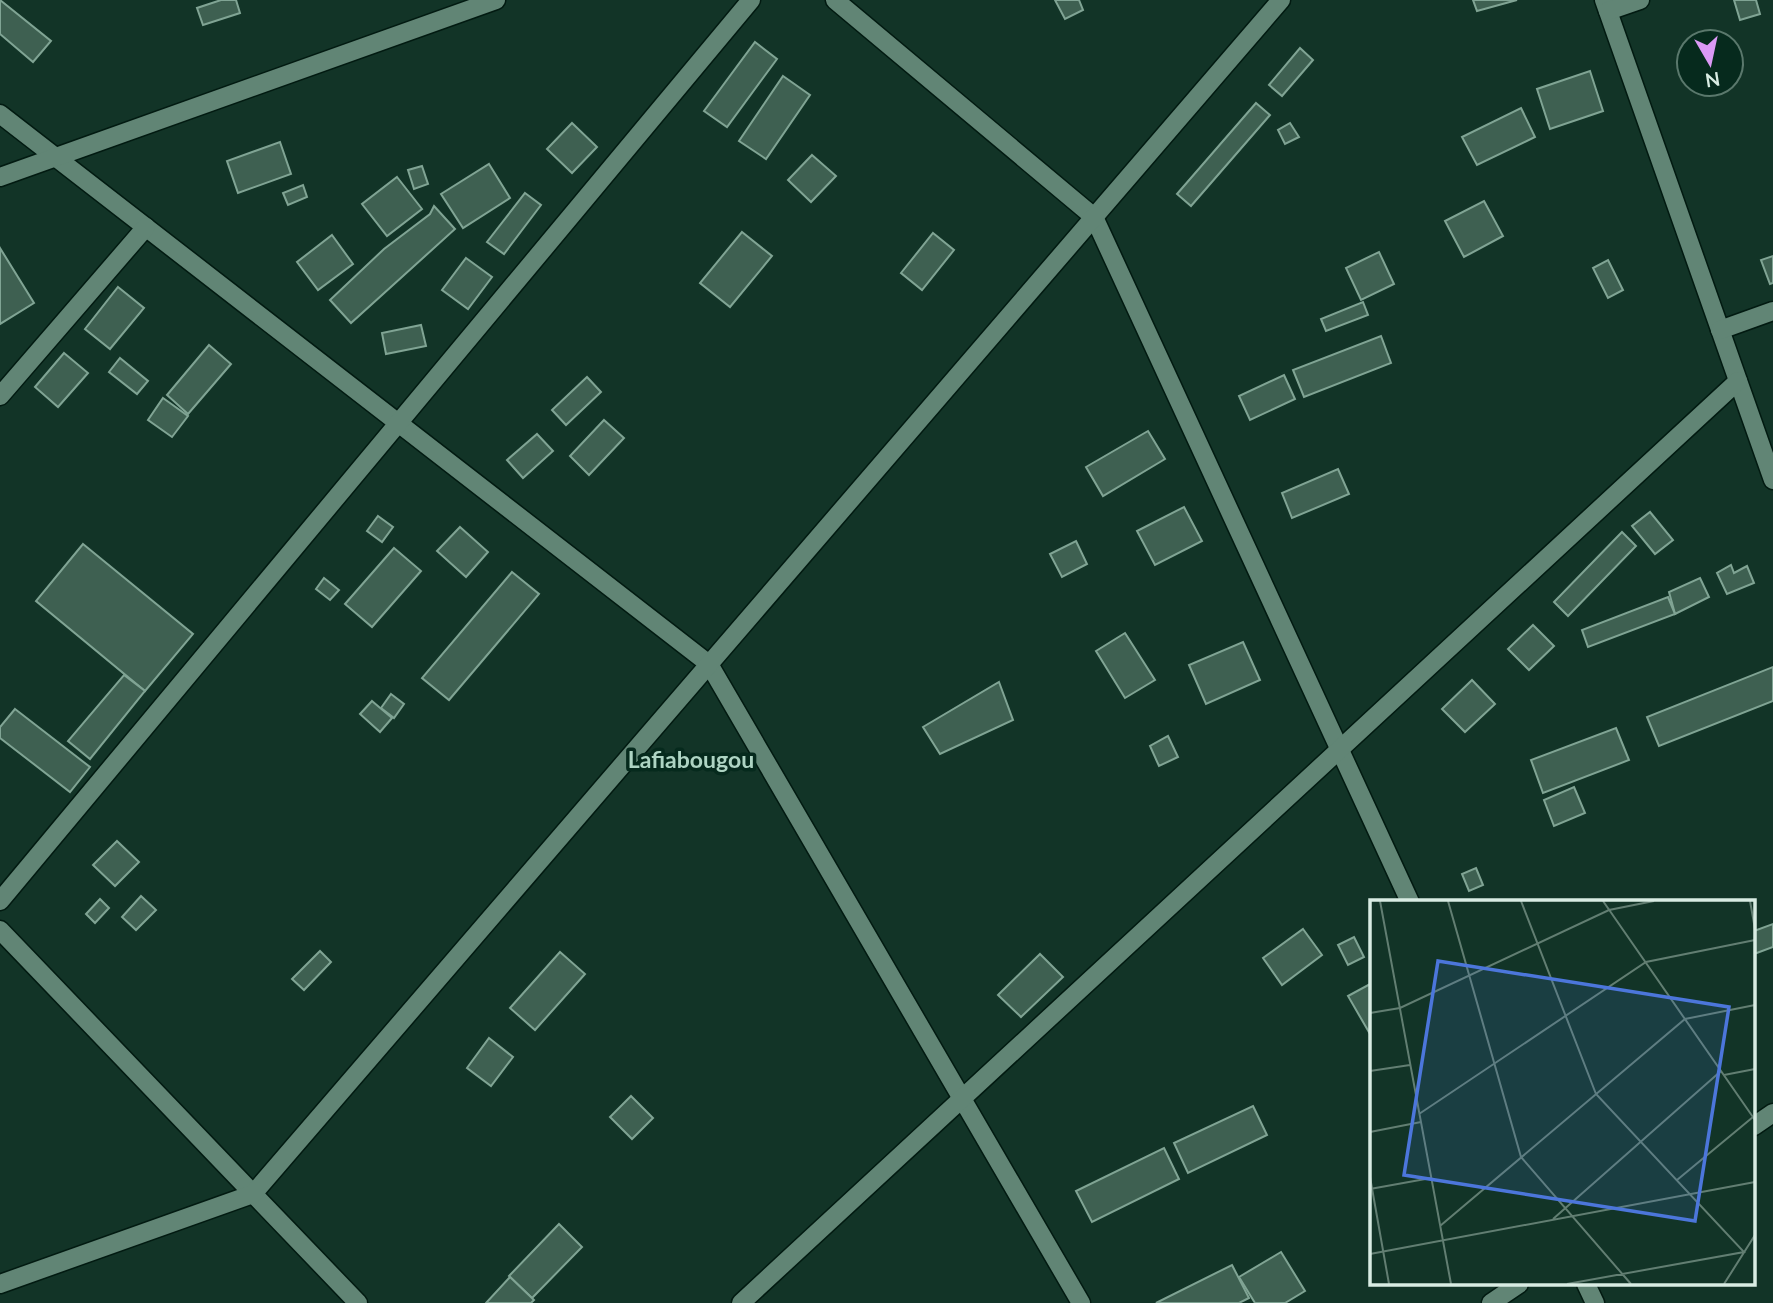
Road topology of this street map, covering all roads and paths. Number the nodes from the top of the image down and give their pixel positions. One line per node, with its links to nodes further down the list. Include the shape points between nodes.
1 (495, 0): 8 (street)
2 (751, 0): 16 (street)
3 (835, 0): 10 (street)
4 (1281, 0): 10 (street)
5 (1640, 0): 6 (street)
6 (1606, 6): 13 (street)
7 (0, 114): 8 (street)
8 (55, 157): 9 (street); 11 (street)
9 (0, 177)
10 (1094, 217): 18 (street); 19 (street)
11 (146, 227): 15 (street); 16 (street)
12 (1773, 311): 13 (street)
13 (1720, 330): 14 (street)
14 (1738, 381): 17 (street); 19 (street)
15 (0, 396)
16 (398, 423): 18 (street); 21 (street)
17 (1773, 480)
18 (709, 664): 23 (street); 26 (street)
19 (1340, 750): 20 (street); 23 (street)
20 (1409, 900)
21 (0, 901)
22 (0, 930): 26 (street)
23 (962, 1099): 31 (street); 32 (street)
24 (1773, 1113): 25 (street)
25 (1756, 1125)
26 (253, 1194): 27 (street); 30 (street)
27 (0, 1284)
28 (1517, 1286): 33 (street)
29 (1587, 1286): 34 (street)
30 (358, 1303)
31 (741, 1303)
32 (1081, 1303)
33 (1491, 1303)
34 (1595, 1303)

